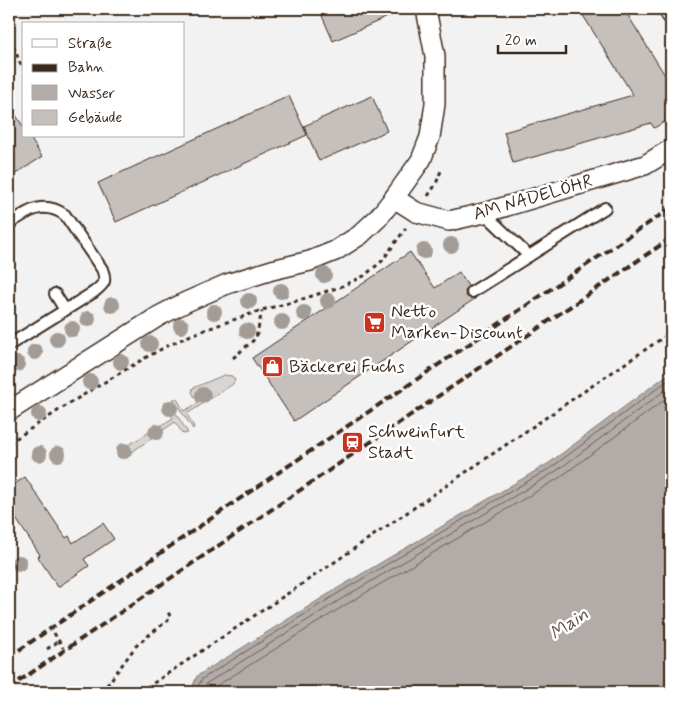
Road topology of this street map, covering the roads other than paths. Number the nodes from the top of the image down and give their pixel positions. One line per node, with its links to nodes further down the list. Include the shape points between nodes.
1 (426, 9): 5 (street, via 435,56 435,104 430,137 420,160)
2 (668, 9): 3 (street)
3 (671, 14)
4 (671, 149): 7 (street, AM NADELÖHR, via 646,165)
5 (394, 198): 7 (street, AM NADELÖHR, via 416,212 449,220); 14 (street, via 360,235 335,251 310,262 227,284 186,302)
6 (605, 208): 9 (lane)
7 (484, 213): 9 (lane)
8 (9, 224): 12 (lane, via 30,210 57,210 66,215 102,269 103,285)
9 (529, 256): 10 (lane)
10 (472, 292)
11 (55, 294): 12 (lane)
12 (65, 310): 13 (lane)
13 (9, 345)
14 (9, 411)

